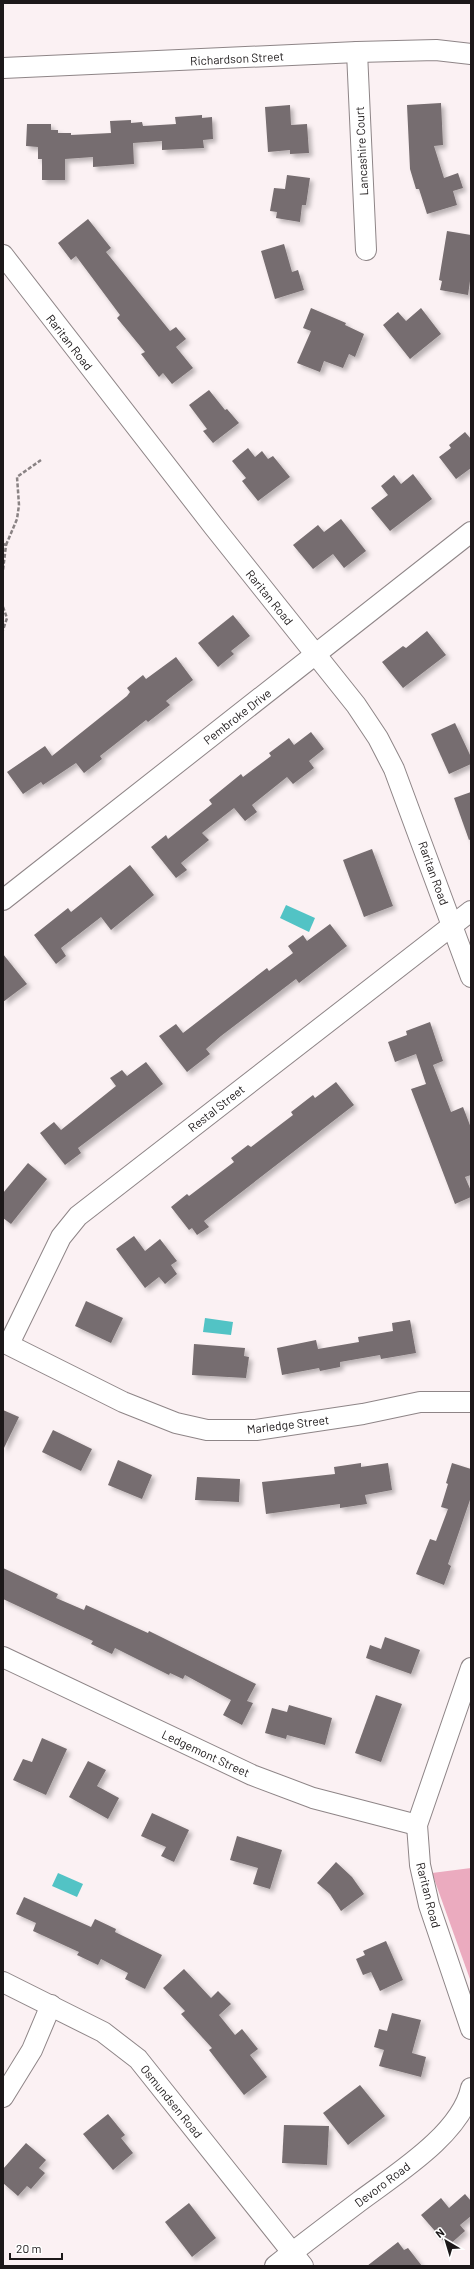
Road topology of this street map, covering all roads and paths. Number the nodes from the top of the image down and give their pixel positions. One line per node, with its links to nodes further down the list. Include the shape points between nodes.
1 (357, 52): 2 (street, Richardson Street, via 436,50); 3 (street, Richardson Street); 4 (street, Lancashire Court)
2 (471, 54)
3 (3, 68)
4 (366, 250)
5 (3, 255): 12 (street, Raritan Road, via 209,522)
6 (42, 460): 8 (path, via 16,477 18,512)
7 (471, 532): 12 (street, Pembroke Drive)
8 (5, 544): 9 (path)
9 (3, 570)
10 (3, 607): 11 (path, via 7,618)
11 (3, 630)
12 (317, 654): 13 (street, Pembroke Drive); 15 (street, Raritan Road, via 356,705 378,738 394,769)
13 (3, 900)
14 (471, 911): 15 (street, Restal Street)
15 (453, 925): 16 (street, Raritan Road); 17 (street, Restal Street, via 78,1216 61,1237)
16 (471, 977)
17 (6, 1343): 18 (street, Marledge Street, via 123,1402 176,1423 207,1430 256,1430 420,1402)
18 (471, 1402)
19 (3, 1657): 21 (street, Ledgemont Street, via 252,1775 313,1798)
20 (471, 1668): 21 (street, Raritan Road)
21 (417, 1825): 24 (street, Raritan Road, via 420,1865 429,1905)
22 (3, 1982): 23 (street, Osmundsen Road)
23 (52, 2005): 26 (street, via 32,2050); 27 (street, Osmundsen Road, via 103,2032 138,2059)
24 (471, 2029)
25 (471, 2088): 27 (street, Devoro Road, via 469,2096 448,2128)
26 (3, 2097)
27 (297, 2259): 28 (street, Devoro Road)
28 (275, 2266)

